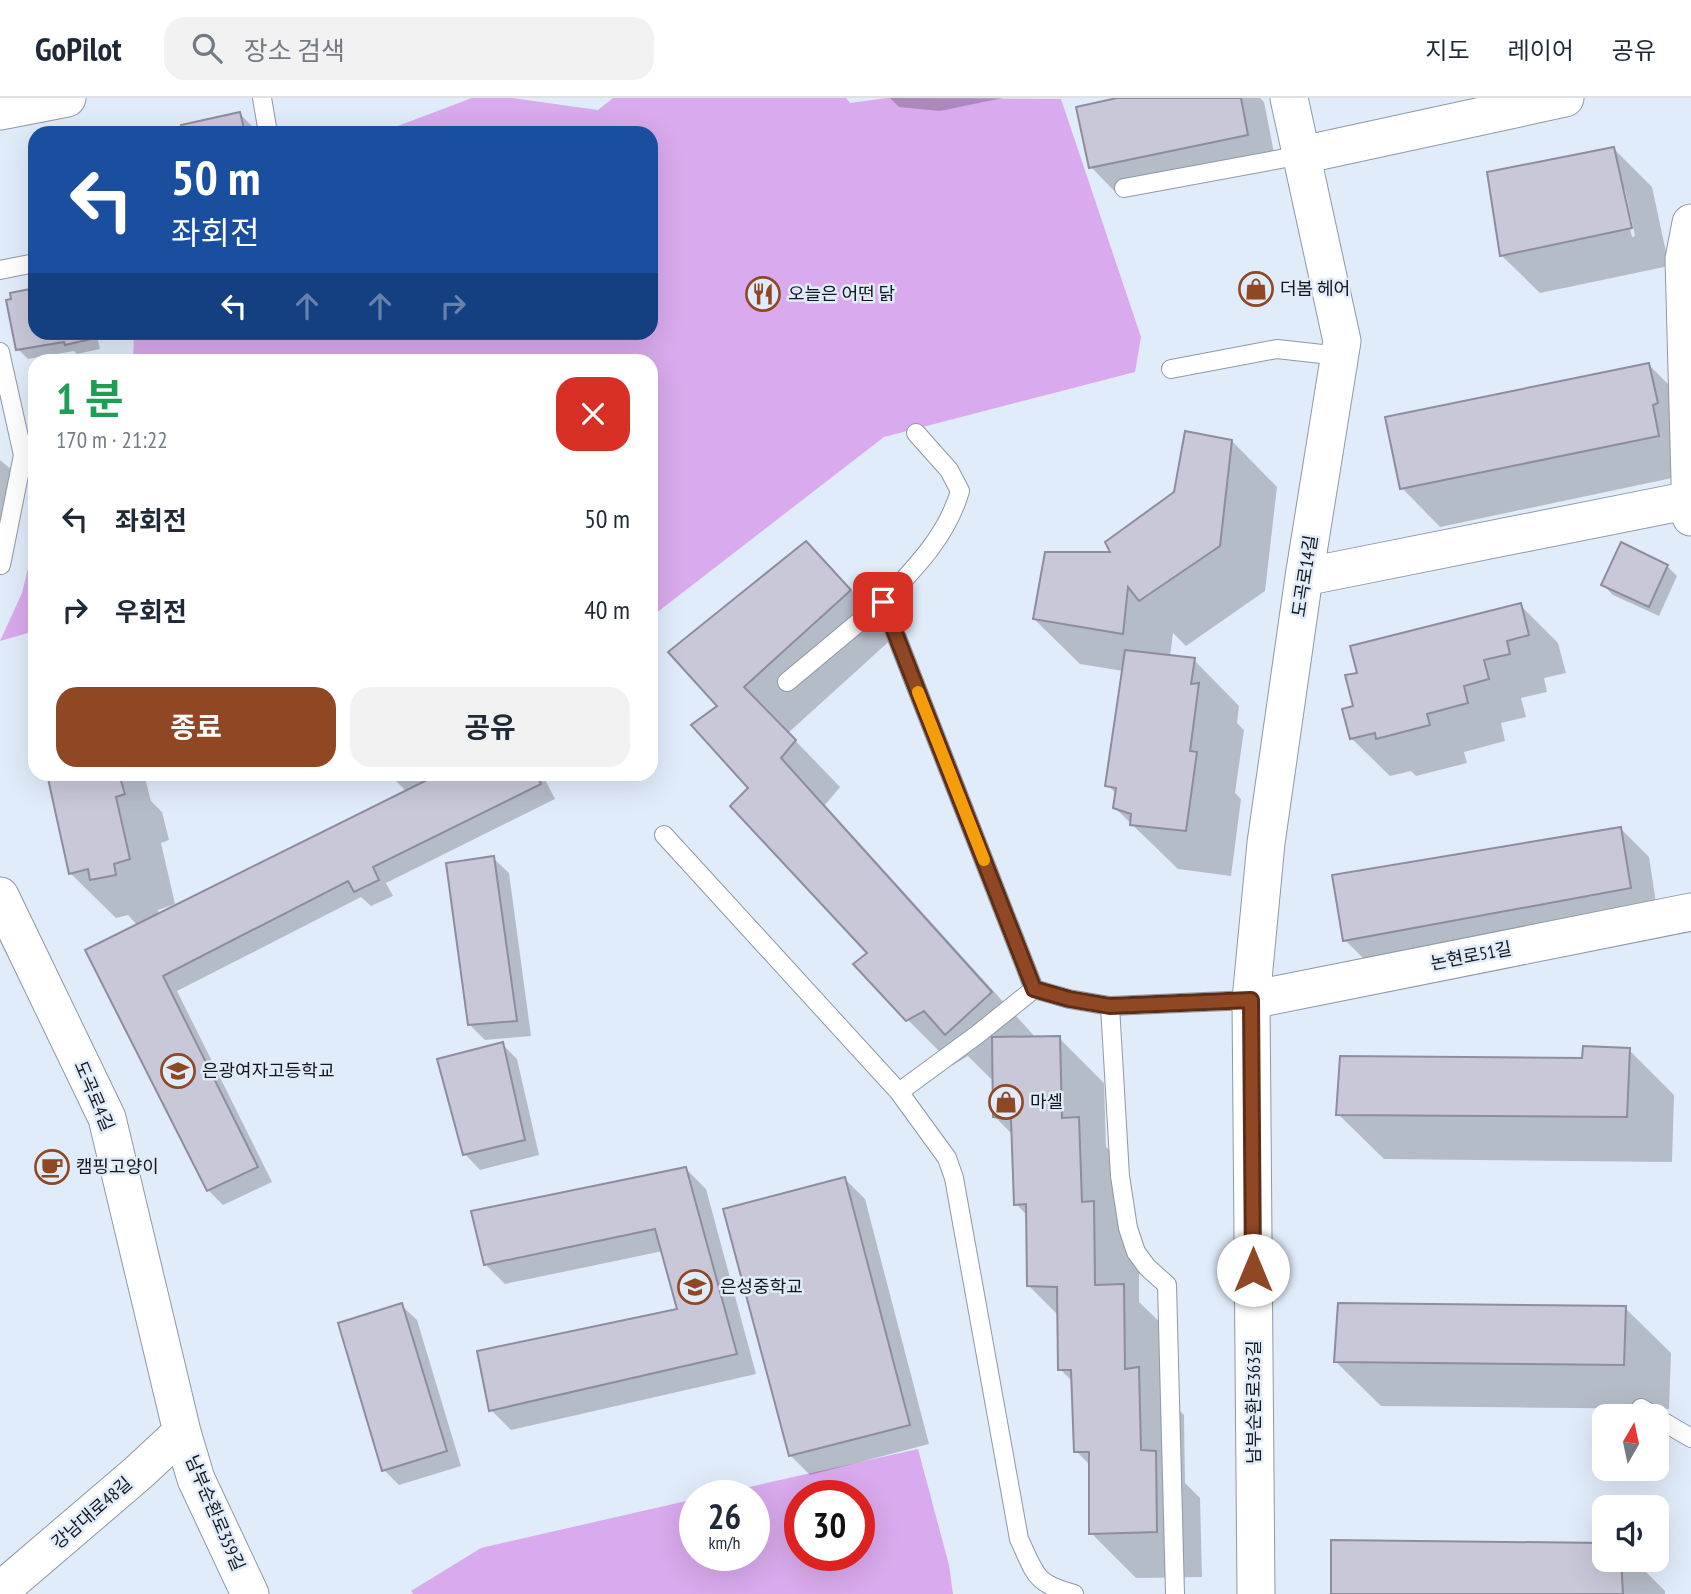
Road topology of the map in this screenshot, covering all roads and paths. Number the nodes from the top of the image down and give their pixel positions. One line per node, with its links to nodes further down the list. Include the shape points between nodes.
1 (67, 98): 5 (street)
2 (262, 98): 6 (lane)
3 (1289, 98): 7 (street, 도곡로14길)
4 (1565, 98): 7 (street)
5 (0, 111)
6 (267, 126)
7 (1302, 155): 8 (lane); 13 (street, 도곡로14길, via 1342,341)
8 (1124, 188)
9 (1691, 223): 16 (street, via 1684,260)
10 (28, 264): 11 (lane)
11 (0, 270)
12 (0, 352): 17 (lane, via 23,455)
13 (1340, 356): 14 (lane, via 1277,349); 18 (street, 도곡로14길)
14 (1171, 369)
15 (916, 433): 19 (lane, via 949,470 960,491 953,515 923,561)
16 (1690, 508): 18 (street)
17 (1, 565)
18 (1304, 577): 25 (street, 도곡로14길, via 1266,843)
19 (883, 602): 20 (lane); 24 (lane)
20 (787, 682)
21 (664, 835): 27 (lane)
22 (0, 896): 29 (street, 도곡로4길, via 107,1118)
23 (1691, 912): 25 (street, 논현로51길)
24 (1034, 989): 26 (lane); 27 (lane)
25 (1251, 1000): 26 (lane); 35 (street, 남부순환로363길)
26 (1110, 1006): 34 (lane, via 1120,1176 1128,1228 1136,1252 1167,1285)
27 (899, 1092): 33 (lane, via 947,1158 954,1178 1019,1539 1041,1581)
28 (1670, 1425): 30 (lane)
29 (182, 1432): 31 (street, 강남대로48길); 32 (street, 남부순환로359길, via 196,1479)
30 (1691, 1438)
31 (0, 1591)
32 (250, 1594)
33 (1074, 1594)
34 (1175, 1594)
35 (1256, 1594)

